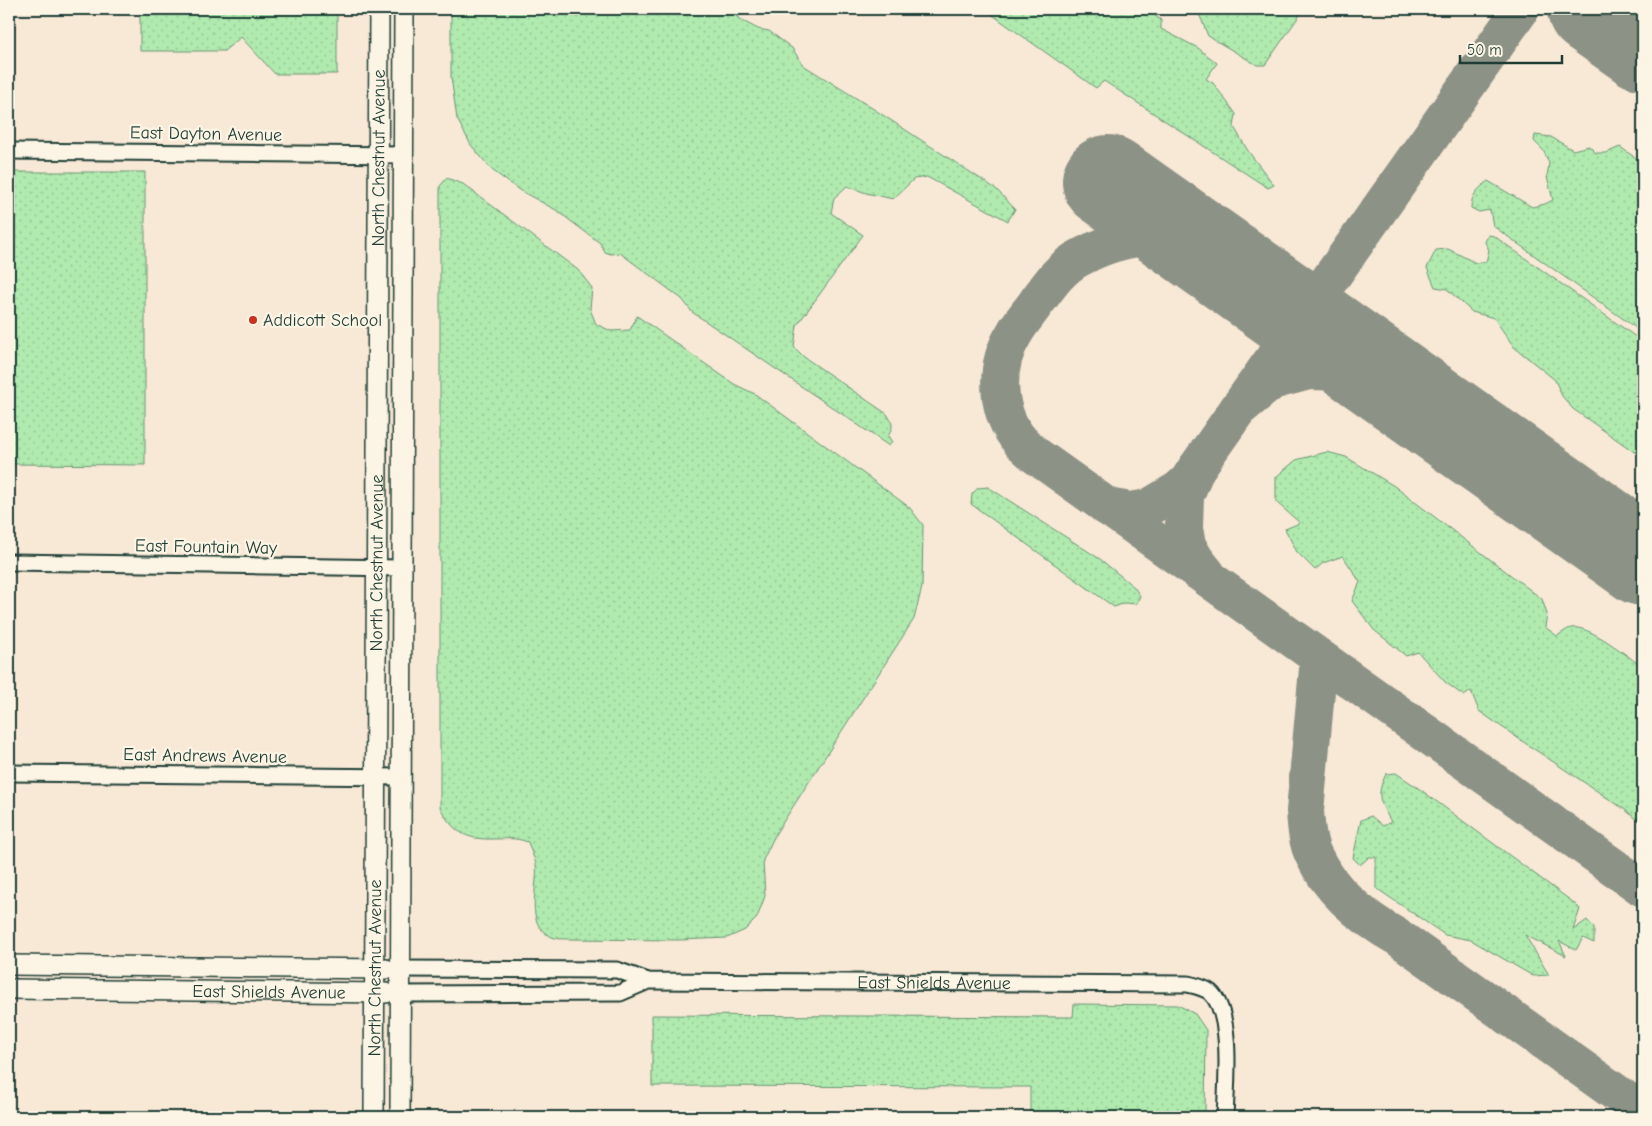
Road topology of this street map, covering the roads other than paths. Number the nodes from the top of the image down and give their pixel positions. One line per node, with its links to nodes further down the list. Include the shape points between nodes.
1 (379, 9): 4 (main road, North Chestnut Avenue)
2 (404, 9): 5 (main road, North Chestnut Avenue)
3 (9, 151): 4 (street, East Dayton Avenue)
4 (378, 155): 5 (street, East Dayton Avenue); 7 (main road, North Chestnut Avenue)
5 (404, 155): 8 (main road, North Chestnut Avenue)
6 (9, 562): 7 (street, East Fountain Way)
7 (376, 568): 8 (street, East Fountain Way); 10 (main road, North Chestnut Avenue)
8 (402, 568): 11 (main road, North Chestnut Avenue)
9 (9, 773): 10 (street, East Andrews Avenue)
10 (375, 777): 11 (street, East Andrews Avenue); 13 (main road, North Chestnut Avenue)
11 (401, 777): 14 (main road, North Chestnut Avenue)
12 (9, 965): 13 (main road, East Shields Avenue)
13 (374, 968): 14 (main road, East Shields Avenue); 17 (main road, North Chestnut Avenue)
14 (400, 970): 15 (street, East Shields Avenue, via 617,970); 18 (main road, North Chestnut Avenue)
15 (648, 981): 18 (street, East Shields Avenue, via 620,993); 21 (street, East Shields Avenue, via 1175,983 1201,987 1216,1000 1227,1036)
16 (9, 989): 17 (main road, East Shields Avenue)
17 (374, 993): 18 (main road, East Shields Avenue); 19 (main road, North Chestnut Avenue)
18 (400, 994): 20 (main road, North Chestnut Avenue)
19 (374, 1117)
20 (400, 1117)
21 (1226, 1117)

